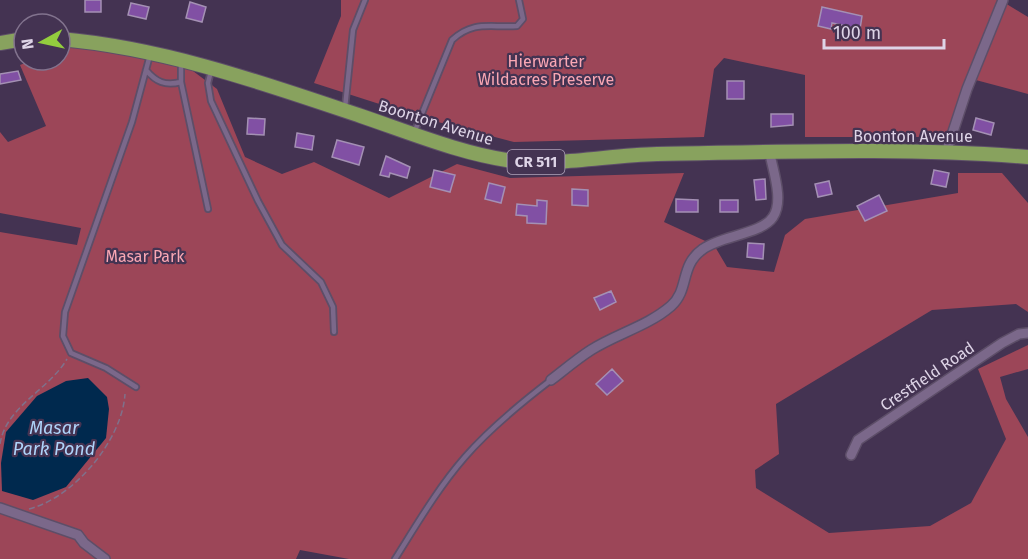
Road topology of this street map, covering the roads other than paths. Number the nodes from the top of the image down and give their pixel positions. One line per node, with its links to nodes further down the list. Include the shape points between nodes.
1 (365, 0): 10 (lane, via 353,30)
2 (519, 0): 11 (lane, via 523,19 517,26 478,25 452,40)
3 (1003, 0): 12 (street)
4 (72, 41): 5 (main road, Boonton Avenue / CR 511)
5 (150, 54): 6 (main road, Boonton Avenue / CR 511); 8 (lane)
6 (184, 64): 7 (main road, Boonton Avenue / CR 511); 9 (lane)
7 (212, 68): 10 (main road, Boonton Avenue / CR 511); 16 (lane, via 208,83 211,101 282,245 321,282 333,307)
8 (146, 70): 9 (lane, via 154,80 169,85); 19 (lane, via 132,123 65,312 63,336 71,353)
9 (181, 82): 15 (lane)
10 (344, 111): 11 (main road, Boonton Avenue / CR 511)
11 (414, 134): 13 (main road, Boonton Avenue / CR 511, via 497,158 530,162 658,154)
12 (946, 153): 13 (main road, Boonton Avenue / CR 511); 14 (main road, Boonton Avenue / CR 511)
13 (770, 154): 18 (street, via 778,205 773,216 761,226 704,248 688,265 681,295 670,307 591,350)
14 (1028, 157)
15 (208, 208)
16 (334, 332)
17 (1028, 333): 20 (street, Crestfield Road, via 1002,343 858,440)
18 (551, 380): 23 (lane, via 518,405 465,456 430,502)
19 (136, 387)
20 (851, 455)
21 (0, 508): 22 (street, via 78,535)
22 (105, 559)
23 (395, 559)

